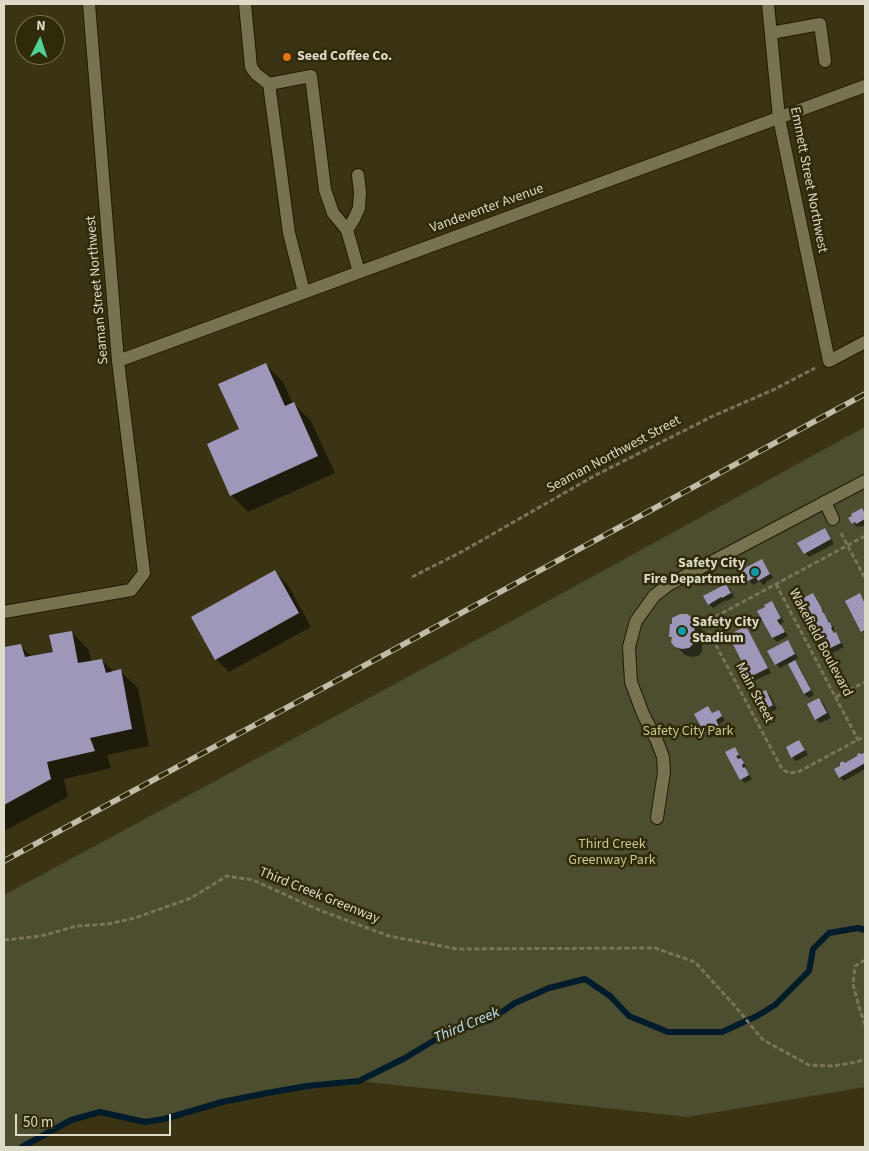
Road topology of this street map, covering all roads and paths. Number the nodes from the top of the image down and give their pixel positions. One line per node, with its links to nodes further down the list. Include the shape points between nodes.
1 (89, 4): 14 (street, Seaman Street Northwest)
2 (244, 4): 6 (street, via 251,67)
3 (768, 4): 4 (street, Emmett Street Northwest)
4 (771, 33): 5 (street, via 820,24); 8 (street, Emmett Street Northwest)
5 (825, 61)
6 (269, 84): 10 (street, via 311,76 325,190 333,213); 12 (street, via 289,233)
7 (865, 86): 8 (street, Vandeventer Avenue)
8 (779, 118): 11 (street, Vandeventer Avenue); 15 (street, Emmett Street Northwest)
9 (358, 175): 10 (street, via 359,208)
10 (348, 230): 11 (street)
11 (359, 272): 12 (street, Vandeventer Avenue)
12 (304, 292): 14 (street, Vandeventer Avenue)
13 (865, 342): 15 (street)
14 (118, 360): 24 (street, Seaman Street Northwest, via 144,573 131,590)
15 (829, 361): 21 (path, Seaman Northwest Street, via 594,476)
16 (865, 481): 17 (street)
17 (825, 502): 18 (street); 29 (street, via 668,585 654,596 636,621 629,647 631,682 663,757)
18 (833, 519): 20 (path)
19 (865, 536): 20 (path, Main Street)
20 (848, 545): 22 (path); 23 (path, Main Street)
21 (412, 578)
22 (865, 578)
23 (776, 584): 26 (path, Wakefield Boulevard); 28 (path, Main Street, via 711,620 709,632 785,771 798,772)
24 (4, 612)
25 (865, 682): 26 (path)
26 (836, 697): 28 (path, Wakefield Boulevard)
27 (865, 736): 28 (path, Main Street)
28 (858, 740)
29 (657, 818)
30 (4, 940): 33 (path, Third Creek Greenway, via 135,918 191,898 227,876 253,880 318,910 389,936 457,949 655,948 695,962 763,1040 809,1065 833,1066)
31 (865, 960): 32 (path, via 855,966 853,984)
32 (865, 1025)
33 (865, 1059)

